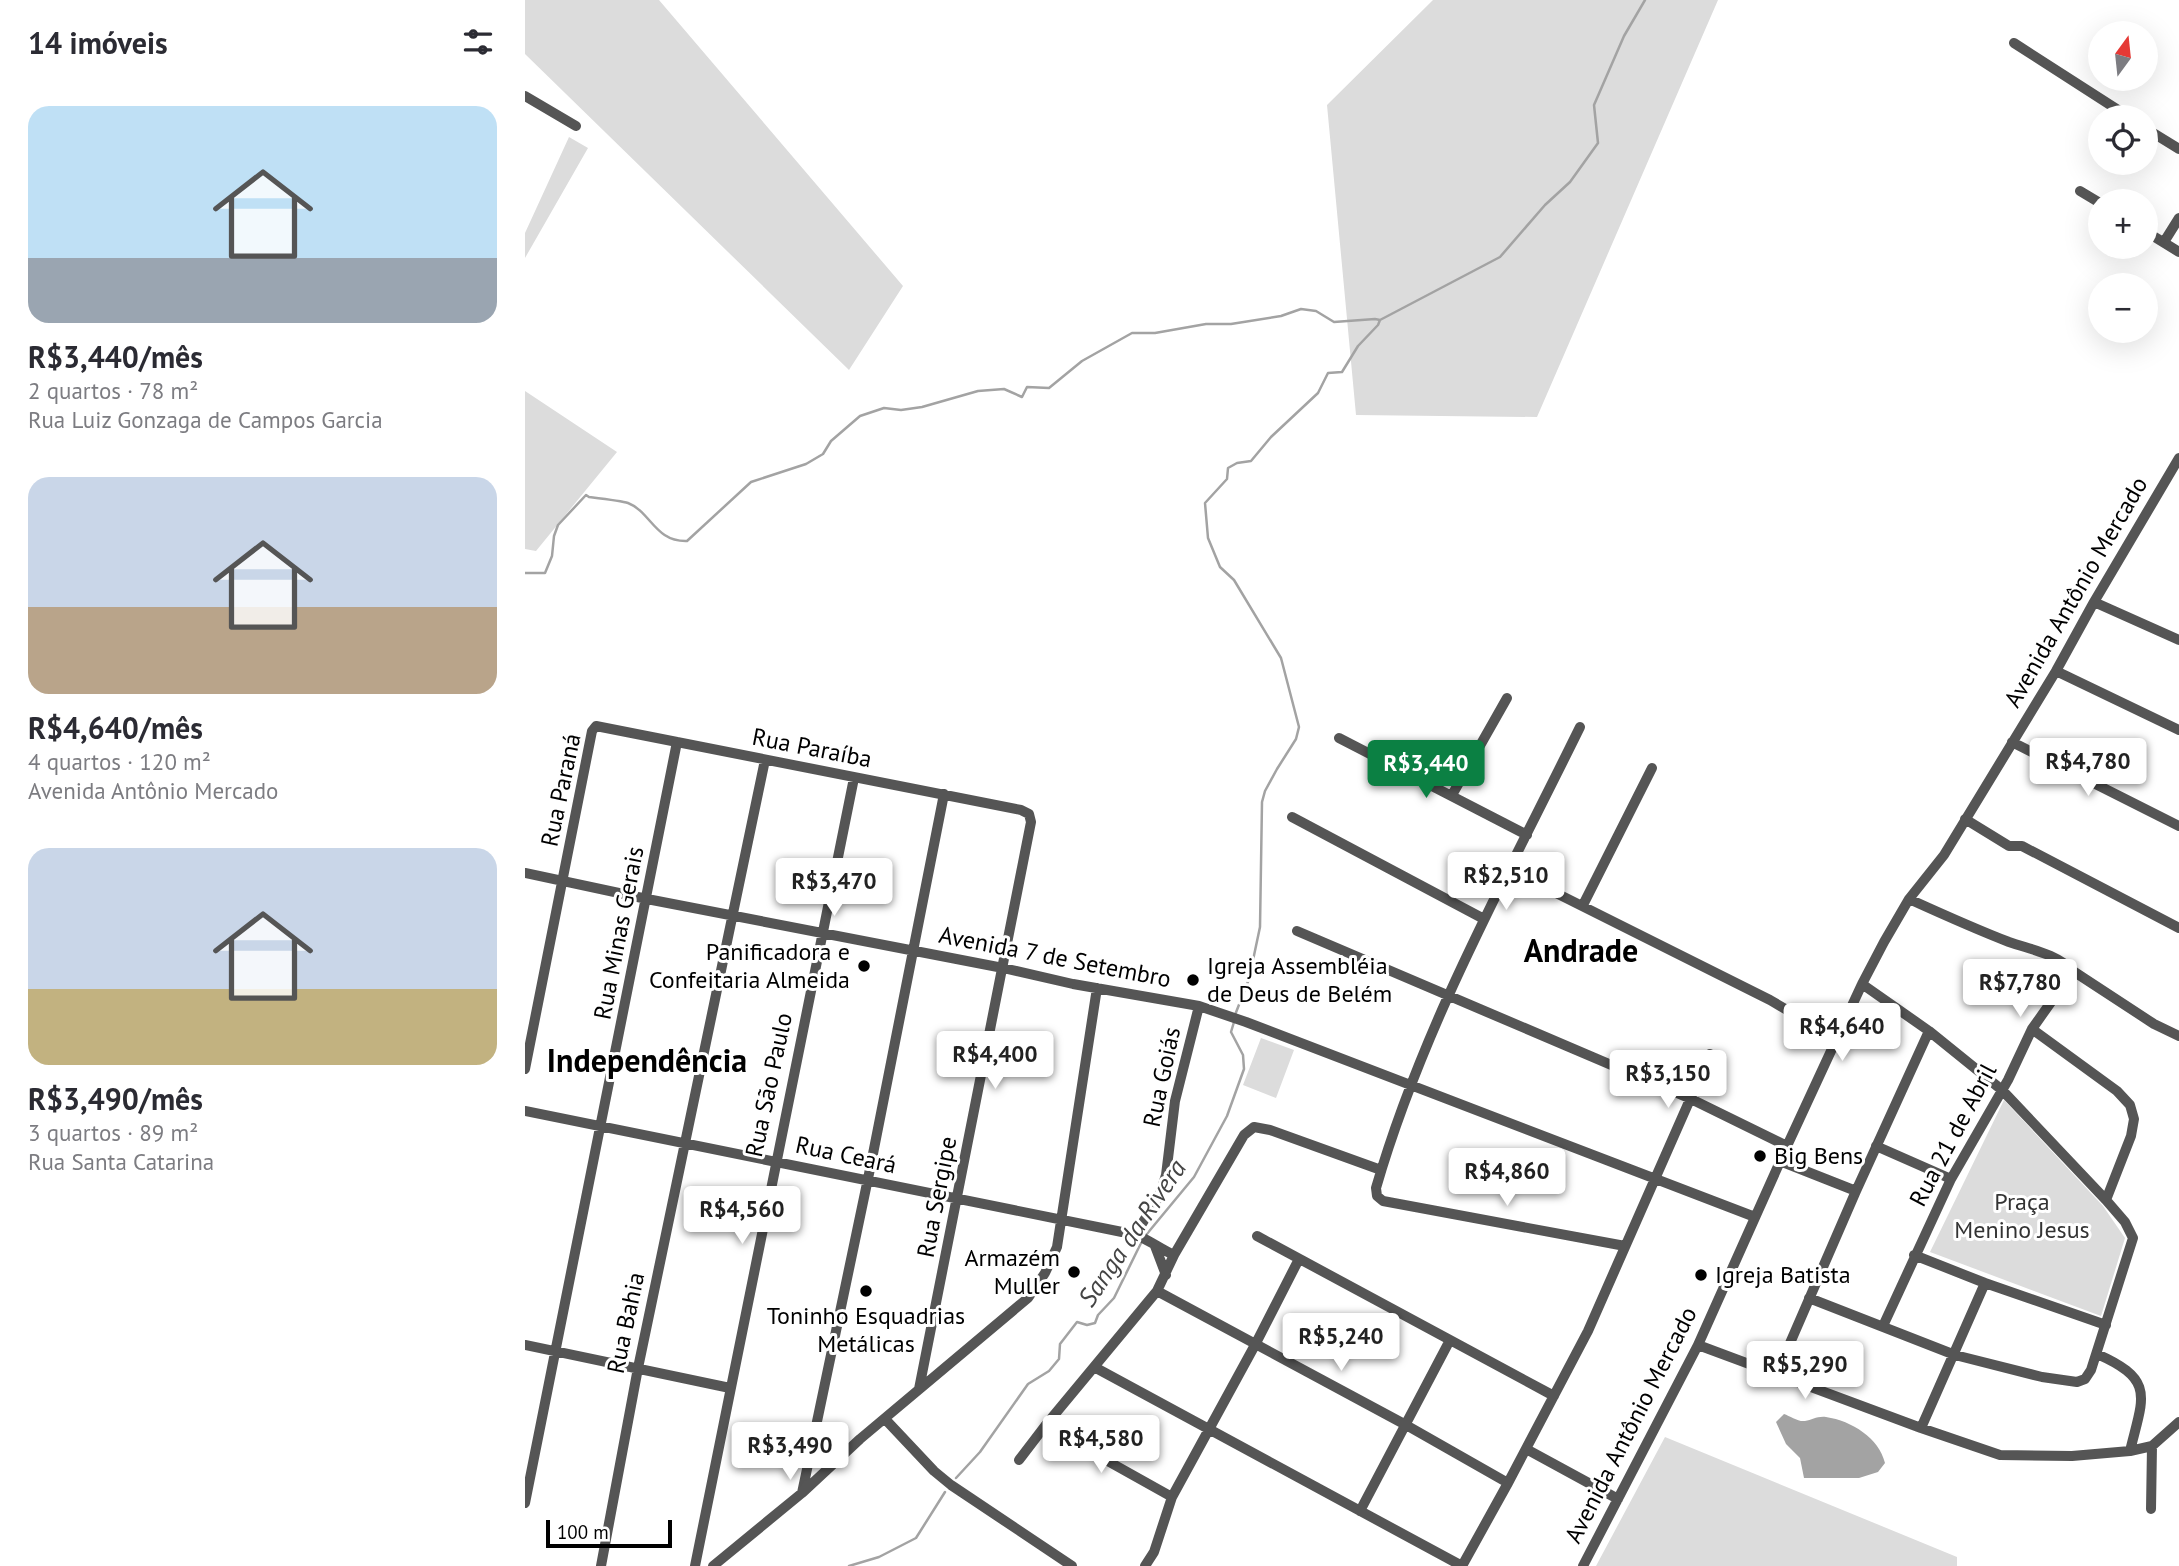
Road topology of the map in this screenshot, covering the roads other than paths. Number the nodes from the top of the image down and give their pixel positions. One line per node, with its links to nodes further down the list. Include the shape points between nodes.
1 (2014, 43): 3 (street)
2 (525, 96): 4 (street)
3 (2110, 105)
4 (576, 126)
5 (2158, 136): 6 (street)
6 (2179, 149)
7 (2080, 191): 8 (street)
8 (2088, 196)
9 (2179, 218): 11 (street)
10 (2158, 239): 11 (street)
11 (2164, 242): 12 (street)
12 (2179, 252)
13 (2179, 457): 14 (street, Avenida Antônio Mercado)
14 (2094, 602): 15 (street); 16 (street, Avenida Antônio Mercado)
15 (2179, 640)
16 (2056, 671): 20 (street); 23 (street, Avenida Antônio Mercado)
17 (1507, 698): 28 (street)
18 (596, 726): 22 (street, Rua Paraíba); 36 (street, Rua Paraná)
19 (1580, 727): 33 (street)
20 (2179, 730)
21 (1339, 738): 28 (street)
22 (677, 742): 24 (street, Rua Paraíba); 37 (street, Rua Minas Gerais)
23 (2012, 742): 31 (street, Avenida Antônio Mercado); 32 (street)
24 (765, 760): 26 (street, Rua Paraíba); 40 (street, Rua Bahia)
25 (1652, 768): 39 (street)
26 (854, 778): 27 (street, Rua Paraíba); 44 (street, Rua São Paulo)
27 (944, 794): 29 (street, Rua Paraíba); 45 (street)
28 (1452, 796): 33 (street)
29 (1021, 810): 46 (street, Rua Sergipe, via 1029,814 1031,822)
30 (1292, 817): 41 (street)
31 (1965, 819): 38 (street, Avenida Antônio Mercado); 42 (street, via 2009,846 2022,846)
32 (2179, 827)
33 (1527, 835): 34 (street)
34 (1510, 870): 39 (street); 41 (street)
35 (525, 873): 36 (street, Avenida 7 de Setembro)
36 (564, 881): 37 (street, Avenida 7 de Setembro); 57 (street, Rua Paraná)
37 (647, 899): 40 (street, Avenida 7 de Setembro); 62 (street, Rua Minas Gerais)
38 (1909, 899): 47 (street, via 2047,954); 48 (street, Avenida Antônio Mercado)
39 (1583, 905): 55 (street, via 1770,1000)
40 (731, 914): 44 (street, Avenida 7 de Setembro); 63 (street, Rua Bahia)
41 (1484, 919): 50 (street)
42 (2178, 924)
43 (1297, 931): 50 (street)
44 (822, 932): 45 (street, Avenida 7 de Setembro); 66 (street, Rua São Paulo)
45 (912, 950): 46 (street, Avenida 7 de Setembro); 71 (street)
46 (1003, 968): 49 (street, Avenida 7 de Setembro); 73 (street, Rua Sergipe)
47 (2073, 971): 52 (street, Rua 21 de Abril); 54 (street)
48 (1861, 984): 53 (street); 55 (street, Avenida Antônio Mercado)
49 (1097, 988): 51 (street, Avenida 7 de Setembro); 76 (street)
50 (1449, 995): 58 (street); 60 (street)
51 (1199, 1006): 58 (street, Avenida 7 de Setembro); 77 (street, Rua Goiás, via 1175,1101 1166,1175)
52 (2032, 1028): 59 (street, Rua 21 de Abril); 74 (street, via 2130,1105 2134,1119 2131,1136)
53 (1929, 1031): 59 (street); 65 (street)
54 (2179, 1036)
55 (1836, 1039): 64 (street, Avenida Antônio Mercado)
56 (1710, 1054): 60 (street)
57 (525, 1069)
58 (1409, 1086): 68 (street); 69 (street, Avenida 7 de Setembro)
59 (2001, 1090): 70 (street, Rua 21 de Abril); 74 (street)
60 (1691, 1099): 64 (street); 69 (street)
61 (525, 1111): 62 (street, Rua Ceará)
62 (601, 1126): 63 (street, Rua Ceará); 94 (street, Rua Minas Gerais)
63 (685, 1143): 66 (street, Rua Ceará); 97 (street, Rua Bahia)
64 (1787, 1146): 67 (street, Avenida Antônio Mercado)
65 (1876, 1146): 70 (street); 72 (street)
66 (775, 1161): 71 (street, Rua Ceará); 100 (street, Rua São Paulo)
67 (1780, 1161): 72 (street); 75 (street, Avenida Antônio Mercado)
68 (1381, 1170): 80 (street, via 1376,1188 1383,1201); 81 (street, via 1254,1127 1244,1135)
69 (1656, 1178): 75 (street, Avenida 7 de Setembro); 80 (street)
70 (1951, 1179): 82 (street, Rua 21 de Abril)
71 (867, 1181): 73 (street, Rua Ceará); 114 (street)
72 (1856, 1191): 87 (street)
73 (958, 1199): 76 (street, Rua Ceará); 101 (street, Rua Sergipe)
74 (2106, 1200): 88 (street, via 2133,1238)
75 (1755, 1217): 93 (street, Avenida Antônio Mercado)
76 (1061, 1220): 77 (street, Rua Ceará); 101 (street, via 1057,1247 1028,1298)
77 (1138, 1235): 79 (street, Rua Ceará)
78 (1257, 1236): 83 (street)
79 (1155, 1246): 81 (street, Rua Ceará); 84 (street)
80 (1625, 1246): 102 (street)
81 (1174, 1255): 84 (street)
82 (1914, 1255): 85 (street); 89 (street, Rua 21 de Abril)
83 (1299, 1259): 90 (street); 92 (street)
84 (1166, 1275): 86 (street)
85 (1985, 1283): 88 (street); 96 (street)
86 (1157, 1291): 92 (street); 98 (street)
87 (1809, 1298): 89 (street); 99 (street)
88 (2106, 1325): 95 (street)
89 (1883, 1326): 96 (street)
90 (1450, 1340): 102 (street); 105 (street)
91 (525, 1345): 94 (street)
92 (1255, 1345): 105 (street); 108 (street)
93 (1698, 1345): 99 (street); 116 (street, Avenida Antônio Mercado)
94 (555, 1351): 97 (street); 117 (street, Rua Minas Gerais)
95 (2097, 1354): 96 (street, via 2085,1379 2077,1382); 111 (street, via 2132,1373 2140,1387 2142,1398)
96 (1955, 1355): 107 (street)
97 (638, 1368): 100 (street); 120 (street, Rua Bahia)
98 (1095, 1368): 106 (street); 108 (street)
99 (1777, 1373): 107 (street)
100 (730, 1388): 121 (street, Rua São Paulo)
101 (919, 1390): 103 (street)
102 (1555, 1396): 110 (street)
103 (884, 1419): 114 (street); 123 (street, via 951,1485)
104 (2179, 1422): 109 (street)
105 (1406, 1425): 113 (street); 119 (street)
106 (1045, 1426): 112 (street); 115 (street)
107 (1921, 1428): 111 (street, via 2000,1455 2072,1457)
108 (1209, 1429): 115 (street); 119 (street)
109 (2152, 1446): 111 (street); 118 (street)
110 (1526, 1449): 113 (street); 116 (street)
111 (2130, 1451)
112 (1019, 1460)
113 (1508, 1483): 125 (street)
114 (802, 1493): 122 (street)
115 (1172, 1497): 124 (street)
116 (1618, 1499): 126 (street, Avenida Antônio Mercado)
117 (525, 1503)
118 (2151, 1509)
119 (1360, 1511): 125 (street)
120 (601, 1566)
121 (695, 1566)
122 (713, 1566)
123 (1072, 1566)
124 (1145, 1566)
125 (1462, 1566)
126 (1583, 1566)

